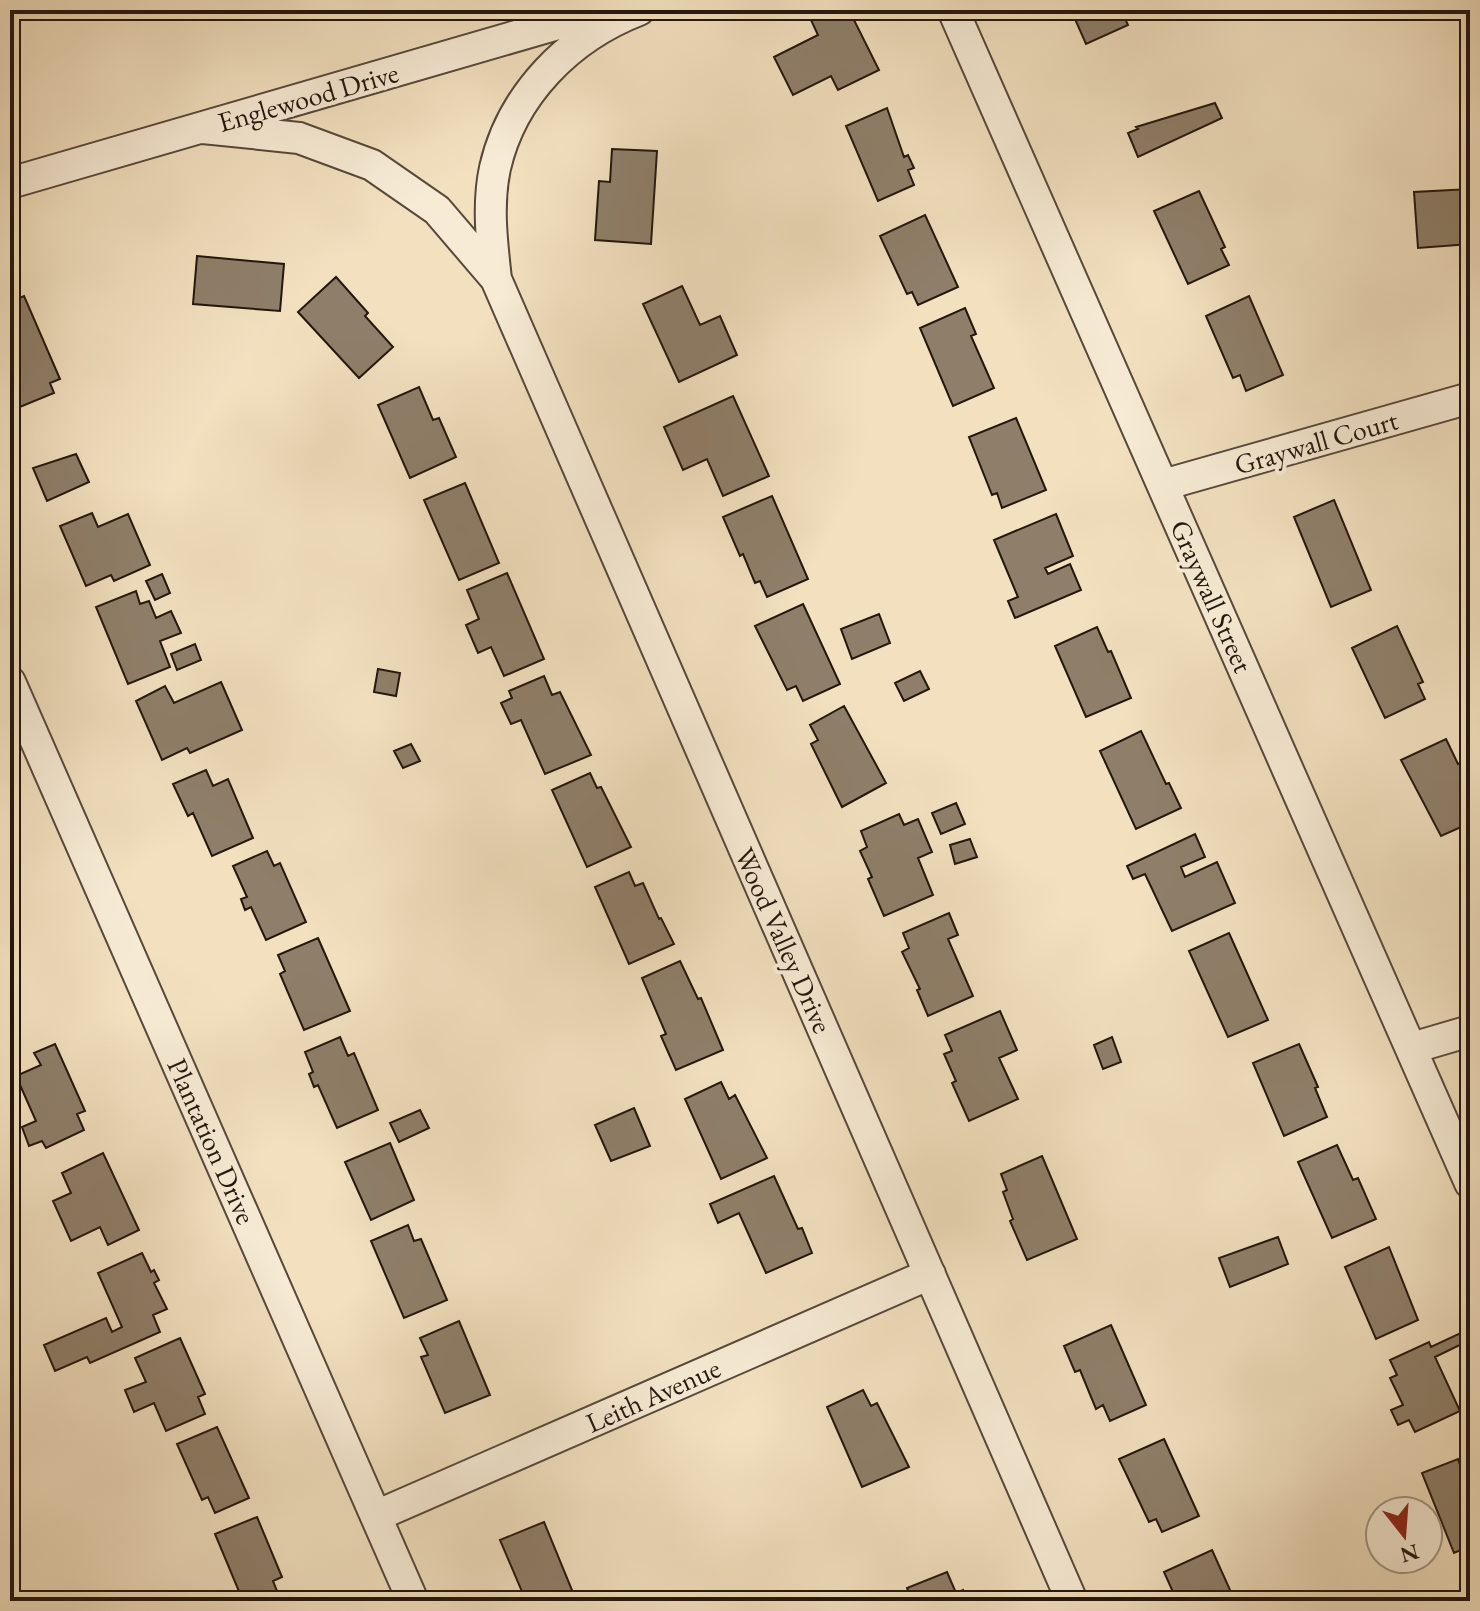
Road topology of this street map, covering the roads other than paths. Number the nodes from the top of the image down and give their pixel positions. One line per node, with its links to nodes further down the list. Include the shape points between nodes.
1 (606, 10): 4 (street, Englewood Drive)
2 (639, 10): 6 (street, Wood Valley Drive, via 572,46 540,79 514,118 495,168 490,223)
3 (953, 10): 8 (street, Graywall Street)
4 (203, 128): 5 (street, Englewood Drive); 6 (street, Wood Valley Drive, via 299,138 372,165 437,210)
5 (10, 183)
6 (496, 279): 13 (street, Wood Valley Drive)
7 (1470, 398): 8 (street, Graywall Court)
8 (1163, 485): 11 (street, Graywall Street)
9 (10, 682): 14 (street, Plantation Drive)
10 (1470, 1031): 11 (street)
11 (1412, 1048): 12 (street, Graywall Street)
12 (1470, 1183)
13 (930, 1274): 14 (street, Leith Avenue); 16 (street, Wood Valley Drive)
14 (376, 1516): 15 (street, Plantation Drive)
15 (413, 1601)
16 (1072, 1601)

